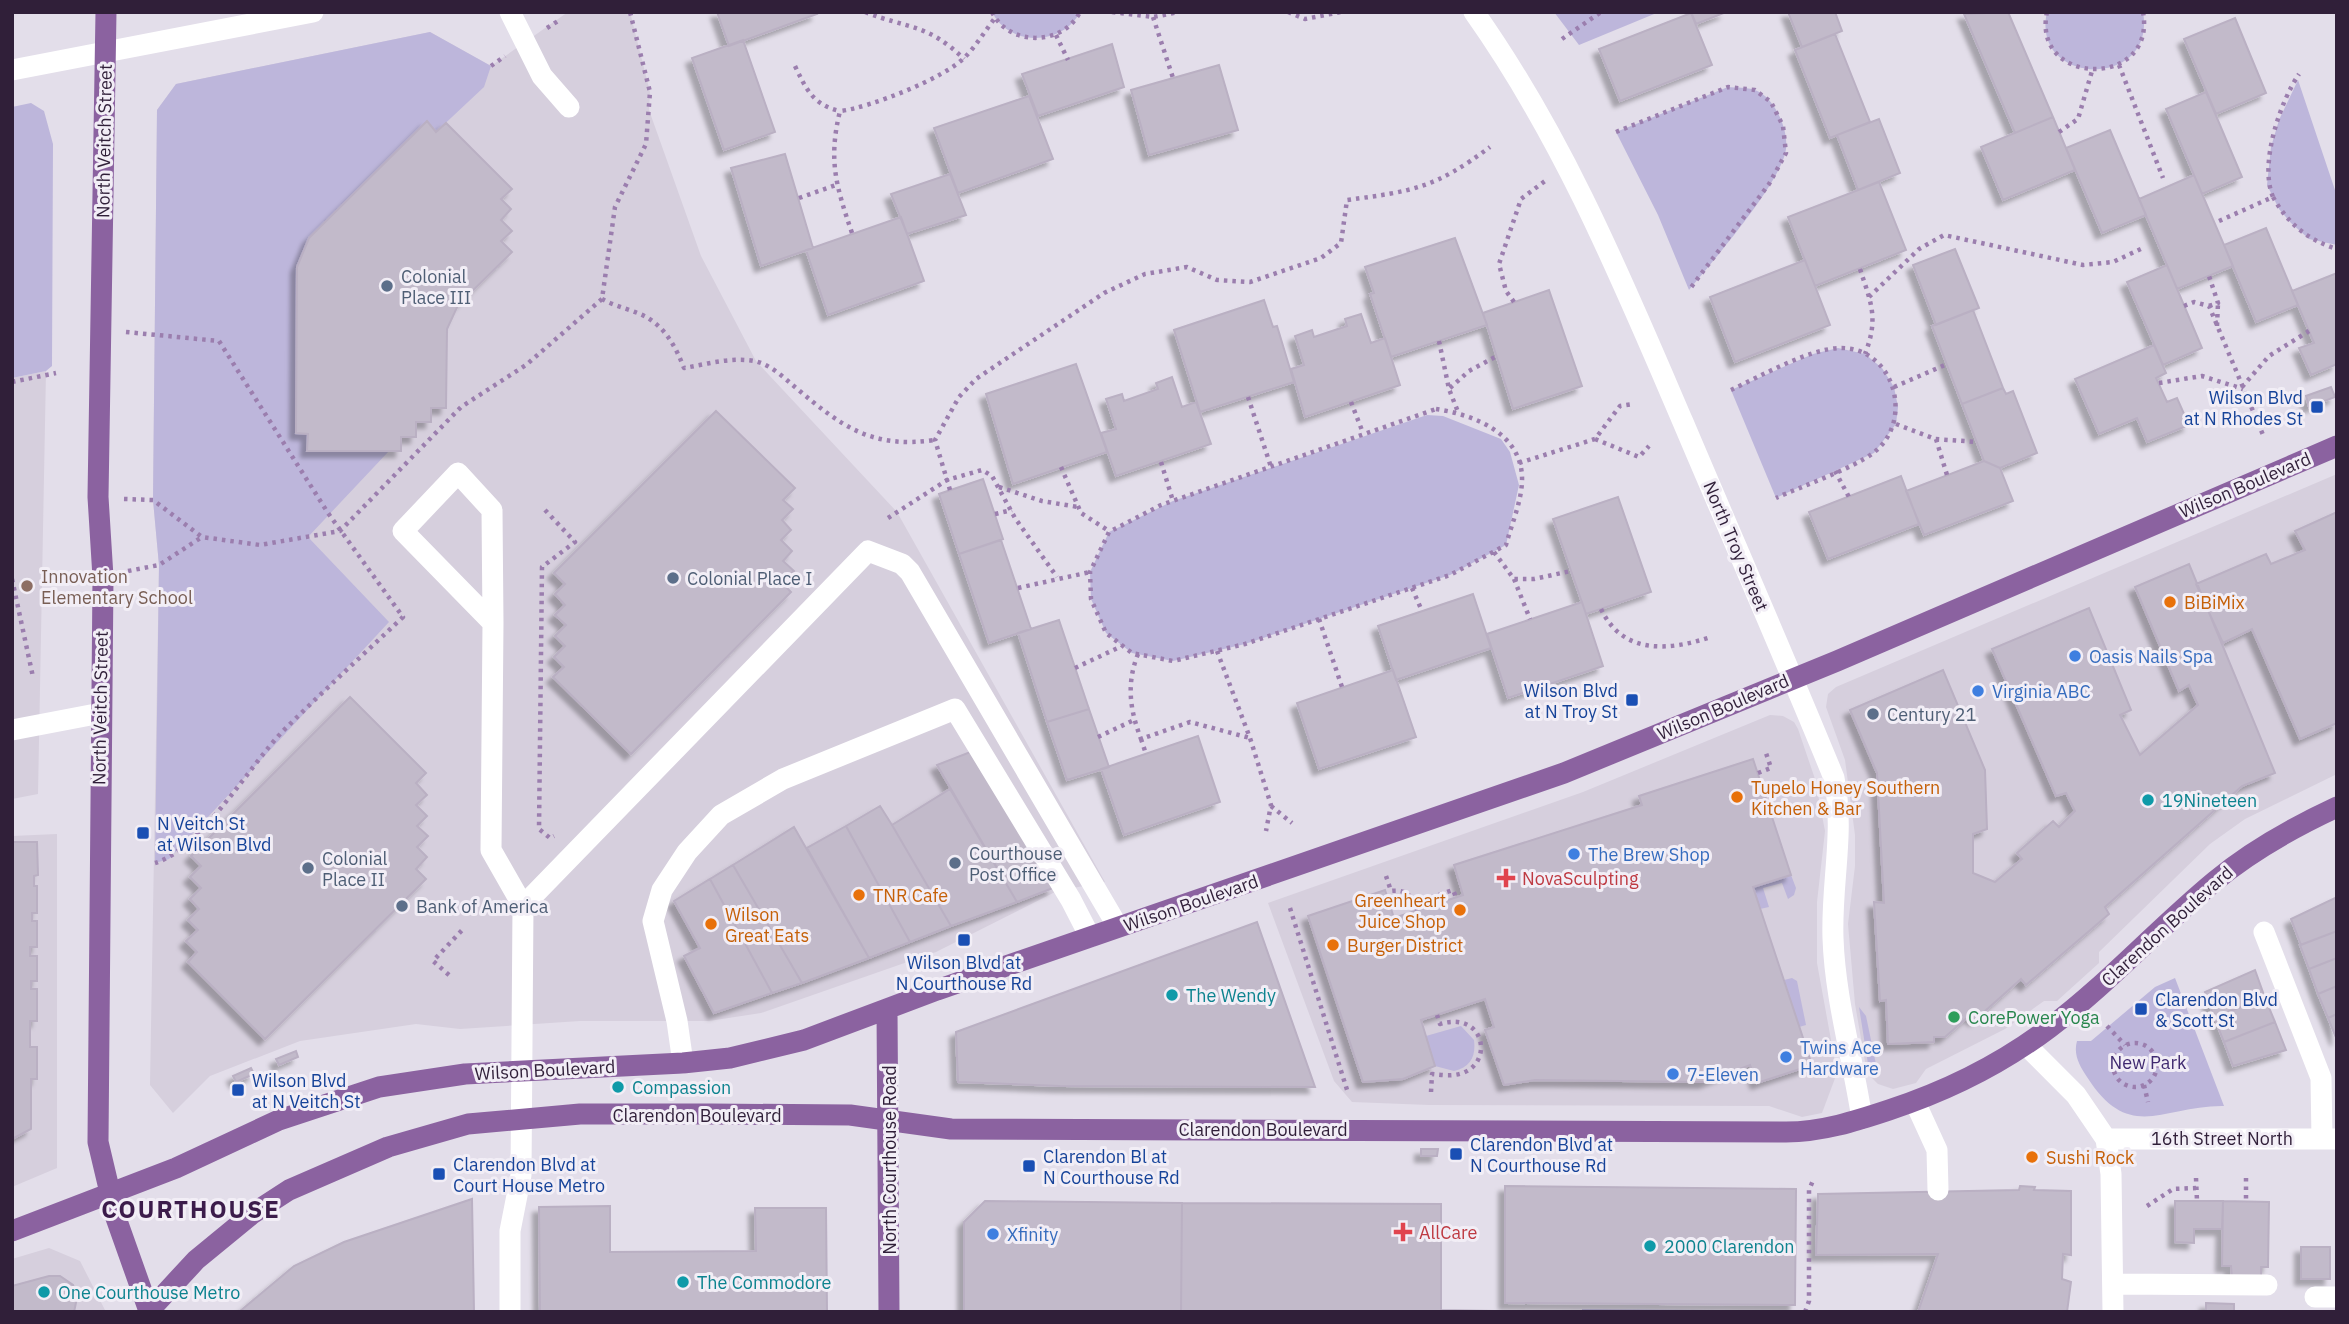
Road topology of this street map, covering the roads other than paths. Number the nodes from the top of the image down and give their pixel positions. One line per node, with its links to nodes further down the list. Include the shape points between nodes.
1 (106, 12): 5 (main road, North Veitch Street)
2 (313, 12): 5 (street)
3 (509, 12): 7 (street, via 542,76)
4 (1474, 12): 10 (street, North Troy Street, via 1568,164 1616,263)
5 (105, 51): 6 (street); 11 (main road, North Veitch Street, via 98,497 103,577)
6 (12, 70)
7 (569, 107)
8 (2337, 446): 10 (main road, Wilson Boulevard)
9 (493, 624): 9 (street, via 402,531 458,473 492,510); 14 (street, via 491,850)
10 (1792, 678): 15 (main road, Wilson Boulevard, via 1466,810); 24 (street, North Troy Street, via 1838,800 1834,964)
11 (101, 713): 12 (street); 29 (main road, North Veitch Street, via 98,1142)
12 (12, 730)
13 (2337, 807): 19 (main road, Clarendon Boulevard, via 2253,853 2215,880 2110,978)
14 (523, 906): 15 (street, via 869,551 910,572); 21 (street)
15 (1118, 928): 17 (main road, Wilson Boulevard)
16 (2264, 932): 27 (street, via 2321,1078)
17 (1090, 937): 18 (main road, Wilson Boulevard); 20 (street, via 955,709 783,779 721,815 687,852 662,890 653,921)
18 (887, 1009): 20 (main road, Wilson Boulevard, via 765,1051); 25 (main road, North Courthouse Road)
19 (2026, 1045): 22 (main road, Clarendon Boulevard); 26 (street, via 2076,1096)
20 (683, 1063): 21 (main road, Wilson Boulevard)
21 (520, 1071): 23 (street); 29 (main road, Wilson Boulevard, via 426,1079 327,1102)
22 (1915, 1102): 24 (main road, Clarendon Boulevard); 28 (street, via 1937,1150)
23 (520, 1119): 25 (main road, Clarendon Boulevard, via 711,1114 850,1115); 35 (main road, Clarendon Boulevard, via 468,1124 388,1147 289,1190 197,1260); 36 (street, via 521,1175 510,1231)
24 (1862, 1119): 25 (main road, Clarendon Boulevard, via 1786,1132 951,1129)
25 (890, 1121): 37 (main road, North Courthouse Road)
26 (2106, 1139): 27 (street, 16th Street North); 31 (street)
27 (2329, 1139)
28 (1938, 1190)
29 (109, 1194): 30 (main road, Wilson Boulevard); 35 (main road, North Veitch Street)
30 (12, 1231)
31 (2113, 1284): 32 (street); 38 (street)
32 (2267, 1285)
33 (2315, 1297): 34 (street)
34 (2337, 1297)
35 (149, 1312)
36 (510, 1312)
37 (889, 1312)
38 (2113, 1312)

